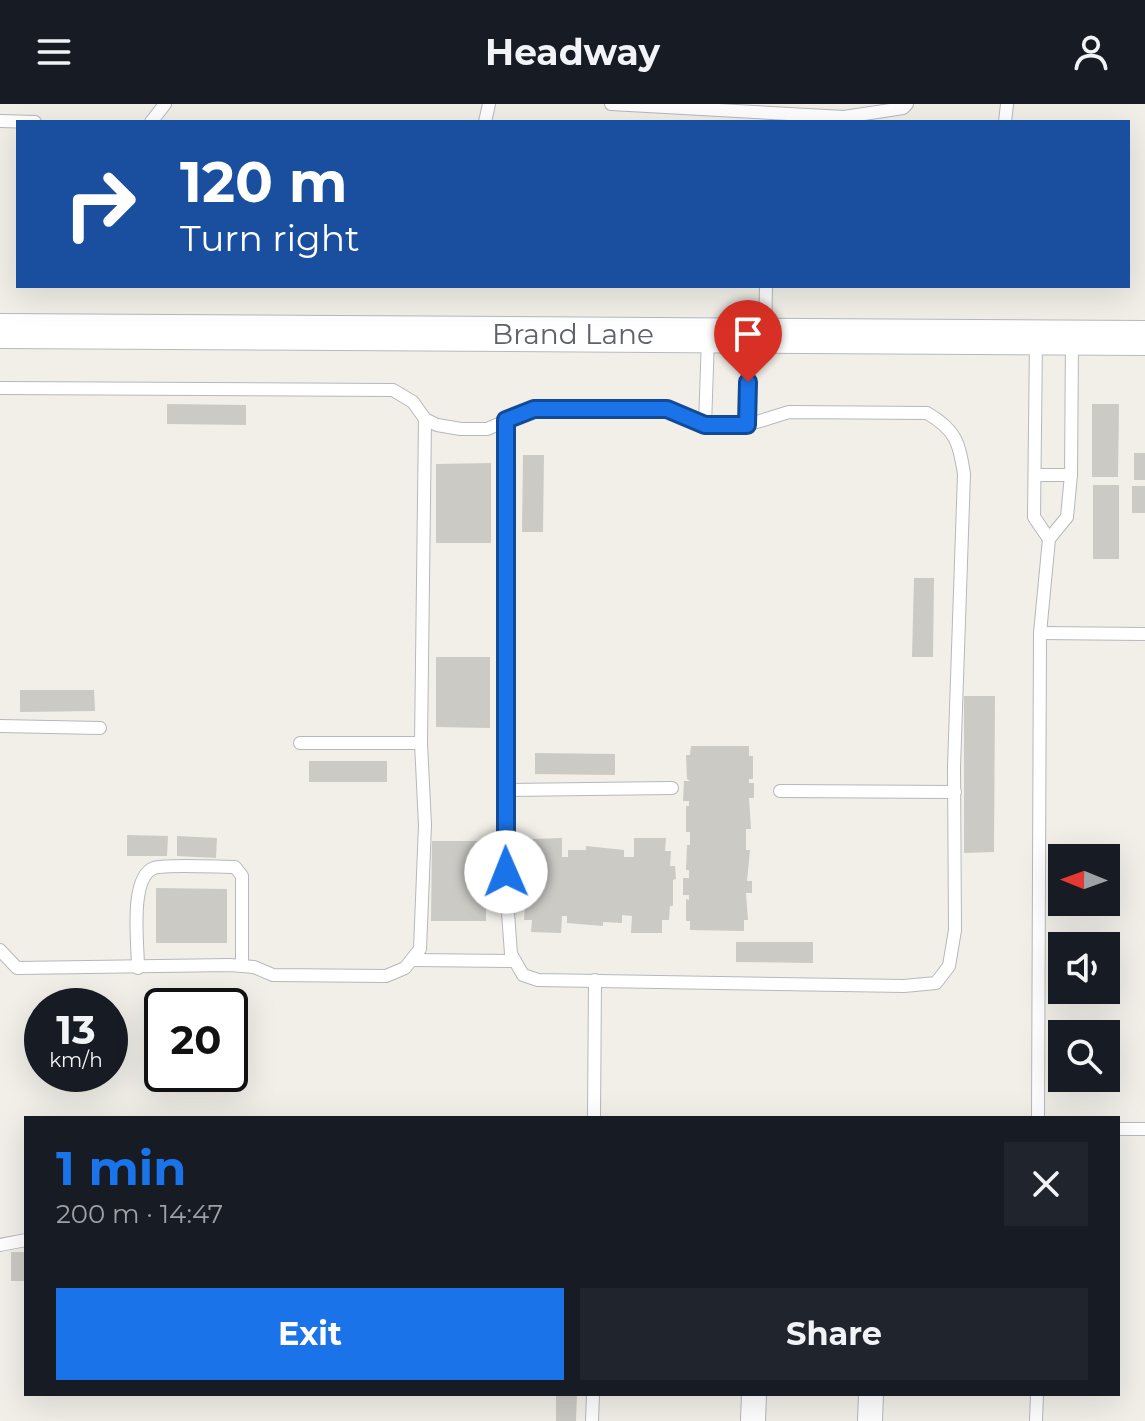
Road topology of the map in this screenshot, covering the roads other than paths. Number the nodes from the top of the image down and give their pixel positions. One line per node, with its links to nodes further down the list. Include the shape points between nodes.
1 (165, 104): 6 (lane)
2 (611, 104): 4 (lane)
3 (907, 104): 5 (lane, via 844,117)
4 (649, 106): 5 (lane)
5 (772, 118)
6 (153, 120)
7 (766, 288): 10 (lane)
8 (0, 331): 9 (street, Brand Lane)
9 (708, 335): 10 (street, Brand Lane); 17 (lane)
10 (757, 336): 11 (street, Brand Lane); 18 (lane)
11 (1036, 338): 12 (street, Brand Lane); 19 (lane)
12 (1072, 338): 13 (street, Brand Lane); 20 (lane)
13 (1145, 338)
14 (0, 388): 15 (lane, via 393,390 413,402)
15 (425, 419): 16 (lane, via 461,429 487,429); 27 (lane)
16 (506, 420): 17 (lane, via 534,409 667,409); 29 (lane)
17 (705, 425): 18 (lane)
18 (747, 425): 31 (lane, via 789,412 927,413 945,424 960,444 964,474)
19 (1035, 475): 20 (lane); 21 (lane, via 1034,517)
20 (1071, 475): 21 (lane, via 1067,517)
21 (1049, 539): 22 (lane)
22 (1040, 633): 23 (lane); 39 (lane)
23 (1145, 634)
24 (0, 726): 25 (lane)
25 (100, 728)
26 (300, 743): 27 (lane)
27 (421, 743): 33 (lane, via 425,825 420,949)
28 (672, 788): 29 (lane)
29 (505, 790): 34 (lane, via 507,899)
30 (780, 791): 31 (lane)
31 (955, 792): 37 (lane, via 955,930 949,966 936,983)
32 (0, 950): 36 (lane, via 17,968)
33 (413, 960): 34 (lane); 35 (lane, via 386,976 273,975)
34 (515, 961): 37 (lane, via 523,975 538,980)
35 (242, 966): 36 (lane); 36 (lane, via 242,876 235,867 168,867 142,875)
36 (138, 968)
37 (595, 980): 38 (lane)
38 (594, 1116)
39 (1038, 1116)
40 (1120, 1129): 41 (lane)
41 (1145, 1129)
42 (24, 1240): 43 (lane)
43 (0, 1245)
44 (593, 1396): 48 (lane)
45 (754, 1396): 49 (street)
46 (871, 1396): 50 (street)
47 (1037, 1396): 51 (lane)
48 (592, 1421)
49 (753, 1421)
50 (870, 1421)
51 (1036, 1421)

